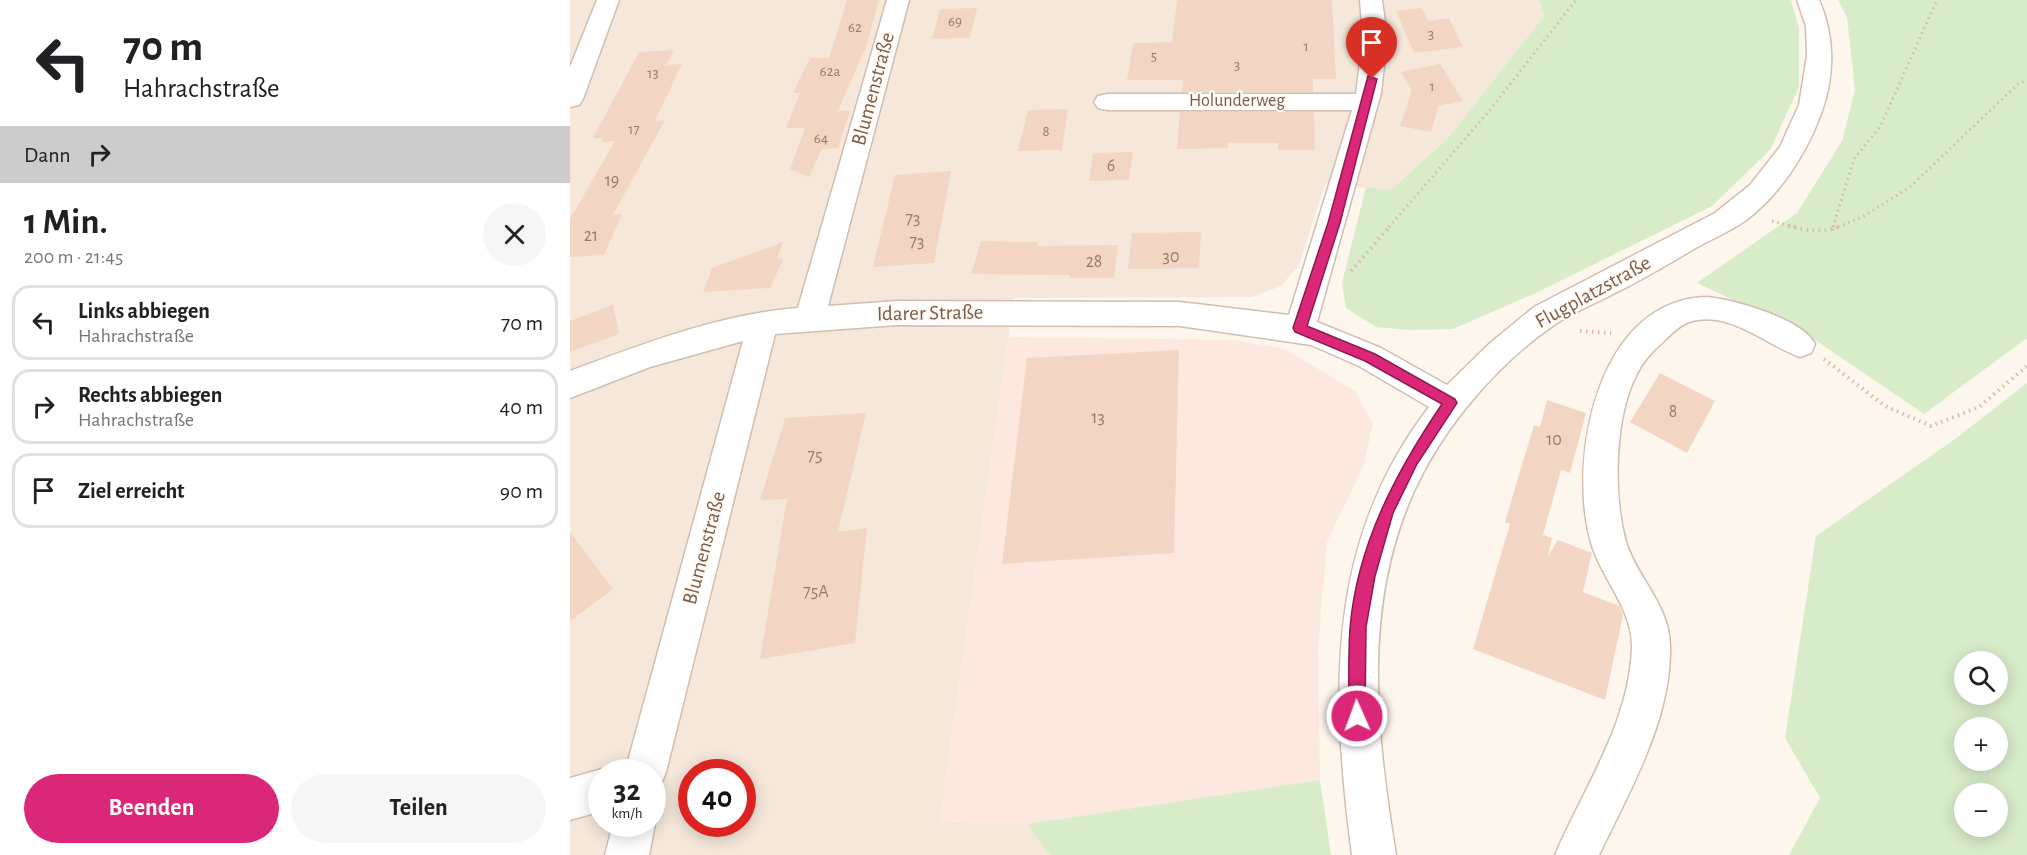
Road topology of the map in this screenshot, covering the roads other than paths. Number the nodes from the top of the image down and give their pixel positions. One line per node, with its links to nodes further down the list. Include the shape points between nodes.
1 (608, 0): 5 (street)
2 (898, 0): 8 (street, Blumenstraße)
3 (1371, 0): 7 (street, via 1376,19 1376,51)
4 (1808, 0): 13 (street, Flugplatzstraße, via 1818,29 1817,87 1812,108 1786,159 1740,210 1547,314 1483,367)
5 (570, 99)
6 (1107, 102): 7 (street, Holunderweg)
7 (1366, 103): 10 (street, via 1334,223)
8 (810, 318): 9 (street, Idarer Straße); 10 (street, Idarer Straße, via 920,312 1168,314)
9 (763, 323): 12 (street, Idarer Straße, via 645,356); 14 (street, Blumenstraße)
10 (1300, 328): 13 (street, Idarer Straße, via 1370,357)
11 (1800, 344): 20 (street, via 1758,321 1730,312 1681,312 1650,334 1621,371 1608,418 1599,481 1603,520 1614,559 1647,615 1651,646 1644,695 1628,746)
12 (570, 386)
13 (1450, 403): 19 (street, Flugplatzstraße, via 1412,460 1386,512 1367,576 1358,627 1356,698 1361,771)
14 (648, 759)
15 (588, 794): 16 (street)
16 (570, 800)
17 (631, 837): 18 (street)
18 (627, 855)
19 (1374, 855)
20 (1577, 855)

